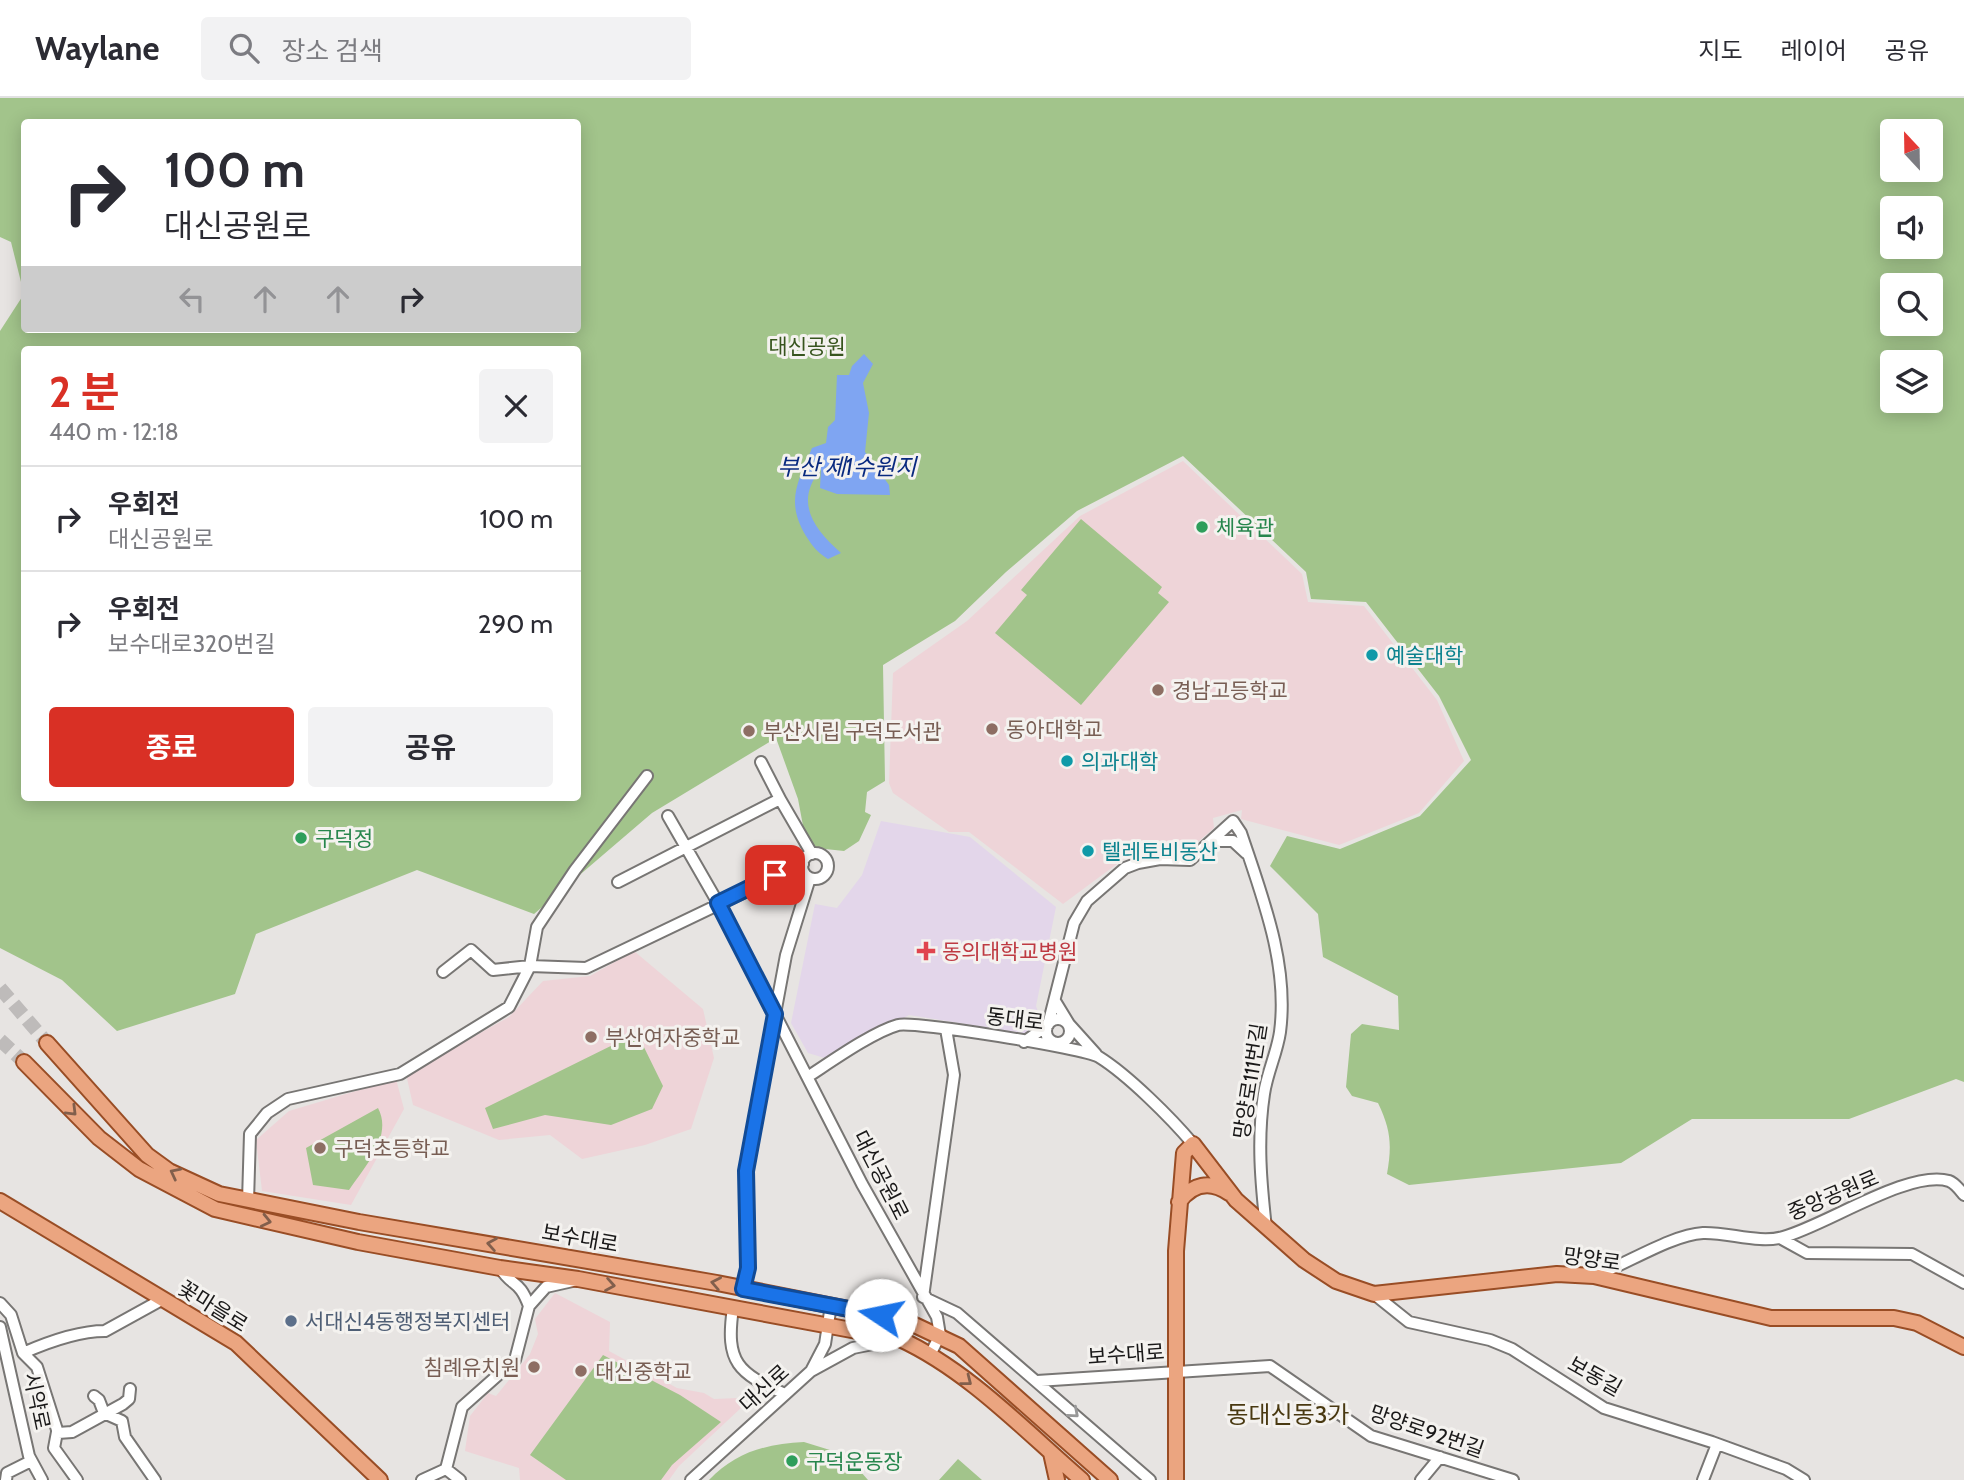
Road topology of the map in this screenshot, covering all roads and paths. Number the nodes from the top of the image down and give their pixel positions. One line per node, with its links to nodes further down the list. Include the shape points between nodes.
1 (761, 762): 3 (street)
2 (647, 776): 13 (street, via 537,927)
3 (780, 799): 6 (street); 7 (street)
4 (668, 816): 6 (street, 대신공원로)
5 (1212, 842): 8 (street, via 1233,841); 8 (street, 망양로111번길, via 1233,821); 15 (street, via 1190,860 1149,860 1125,868 1087,901 1074,923)
6 (685, 848): 11 (street); 12 (street, 대신공원로)
7 (812, 854): 9 (street); 10 (street, via 820,854 828,866 822,877)
8 (1249, 857): 32 (street, 망양로111번길, via 1268,913 1280,976 1280,1032 1264,1092 1258,1154)
9 (803, 864): 10 (street); 12 (street)
10 (810, 878): 16 (street, via 786,955)
11 (618, 882)
12 (718, 903): 13 (street, via 586,968); 16 (street, 대신공원로)
13 (530, 966): 14 (street, via 493,970 471,950); 30 (street, via 509,1007 400,1074 288,1099 267,1113 250,1134)
14 (443, 972)
15 (1055, 1001): 17 (street); 18 (street)
16 (775, 1014): 25 (street, 대신공원로); 38 (street, via 746,1171 748,1268)
17 (1069, 1024): 18 (street, via 1058,1019); 22 (street, via 1067,1040); 23 (street)
18 (1048, 1025): 20 (street); 22 (street, via 1047,1037)
19 (946, 1029): 20 (street, 동대로); 25 (street, 동대로, via 898,1025); 40 (street, via 954,1075)
20 (1024, 1042): 22 (street, 동대로)
21 (47, 1043): 30 (main road, 보수대로, one-way to 21, via 206,1188 147,1155)
22 (1057, 1044): 23 (street, 동대로)
23 (1098, 1056): 26 (street, 동대로, via 1174,1121)
24 (24, 1062): 34 (main road, 보수대로, one-way to 34, via 99,1138 139,1169 215,1209)
25 (809, 1076): 40 (street, 대신공원로)
26 (1193, 1144): 29 (main road, 망양로); 31 (main road, via 1184,1153)
27 (1964, 1195): 33 (street, 중앙공원로, via 1952,1182 1940,1180 1904,1186)
28 (0, 1200): 41 (main road, 꽃마을로)
29 (1236, 1200): 31 (main road, 망양로, via 1223,1189 1207,1185 1189,1190); 32 (main road, 망양로)
30 (248, 1201): 38 (main road, 보수대로, one-way to 30)
31 (1179, 1202): 55 (main road)
32 (1266, 1229): 39 (main road, 망양로, via 1336,1281)
33 (1780, 1238): 35 (street, 중앙공원로, via 1703,1233 1683,1237); 37 (street, via 1807,1252 1912,1254)
34 (500, 1269): 36 (main road, 보수대로); 44 (street, via 523,1289)
35 (1594, 1276): 39 (main road, 망양로, via 1557,1273); 50 (main road, 망양로, via 1771,1318 1894,1318 1917,1323)
36 (578, 1279): 44 (street, via 546,1287); 45 (main road, 보수대로, one-way to 45)
37 (1964, 1283)
38 (743, 1289): 43 (main road, 보수대로)
39 (1374, 1294): 62 (street, 보동길, via 1409,1322 1512,1349 1604,1408)
40 (923, 1297): 48 (street, 대신공원로, via 937,1317); 56 (street, via 957,1313)
41 (163, 1299): 51 (street, via 105,1331 51,1341); 72 (main road, 꽃마을로, via 236,1343)
42 (0, 1303): 51 (street, via 10,1315)
43 (831, 1305): 46 (street, 대신로); 48 (main road, 보수대로, via 904,1320)
44 (529, 1306): 66 (street, via 515,1360 462,1407)
45 (733, 1308): 46 (main road, 보수대로); 58 (street, via 732,1352 741,1371)
46 (828, 1326): 49 (main road, 보수대로); 54 (street, 대신로, via 825,1344)
47 (0, 1327): 53 (street, 시약로)
48 (940, 1335): 52 (street); 78 (main road, 보수대로, via 959,1346)
49 (900, 1339): 52 (main road, 보수대로); 54 (street, via 853,1348)
50 (1964, 1347)
51 (23, 1353): 61 (street, via 37,1367)
52 (931, 1353): 63 (main road, 보수대로, one-way to 63)
53 (5, 1364): 65 (street, 시약로)
54 (811, 1371): 58 (street, 대신로)
55 (1177, 1372): 56 (street, 보수대로); 64 (street, 망양로92번길, via 1270,1366 1371,1437); 80 (main road)
56 (1037, 1381): 79 (street, one-way to 79)
57 (130, 1389): 60 (street, via 129,1399)
58 (785, 1394): 75 (street, 대신로)
59 (94, 1396): 60 (street)
60 (104, 1413): 61 (street, via 72,1432); 71 (street, via 122,1421 125,1437)
61 (57, 1432): 70 (street, via 54,1448)
62 (1717, 1444): 83 (street); 84 (street, 보동길)
63 (1051, 1453): 76 (main road); 77 (main road, 보수대로)
64 (1440, 1457): 81 (street); 82 (street, 망양로92번길)
65 (27, 1464): 67 (street, via 13,1464); 68 (street, via 7,1473); 69 (street, 시약로)
66 (446, 1469): 73 (street); 74 (street)
67 (0, 1471)
68 (6, 1480)
69 (42, 1480)
70 (77, 1480)
71 (155, 1480)
72 (380, 1480)
73 (422, 1480)
74 (460, 1480)
75 (691, 1480)
76 (1057, 1480)
77 (1082, 1480)
78 (1110, 1480)
79 (1150, 1480)
80 (1176, 1480)
81 (1421, 1480)
82 (1513, 1480)
83 (1703, 1480)
84 (1804, 1480)

